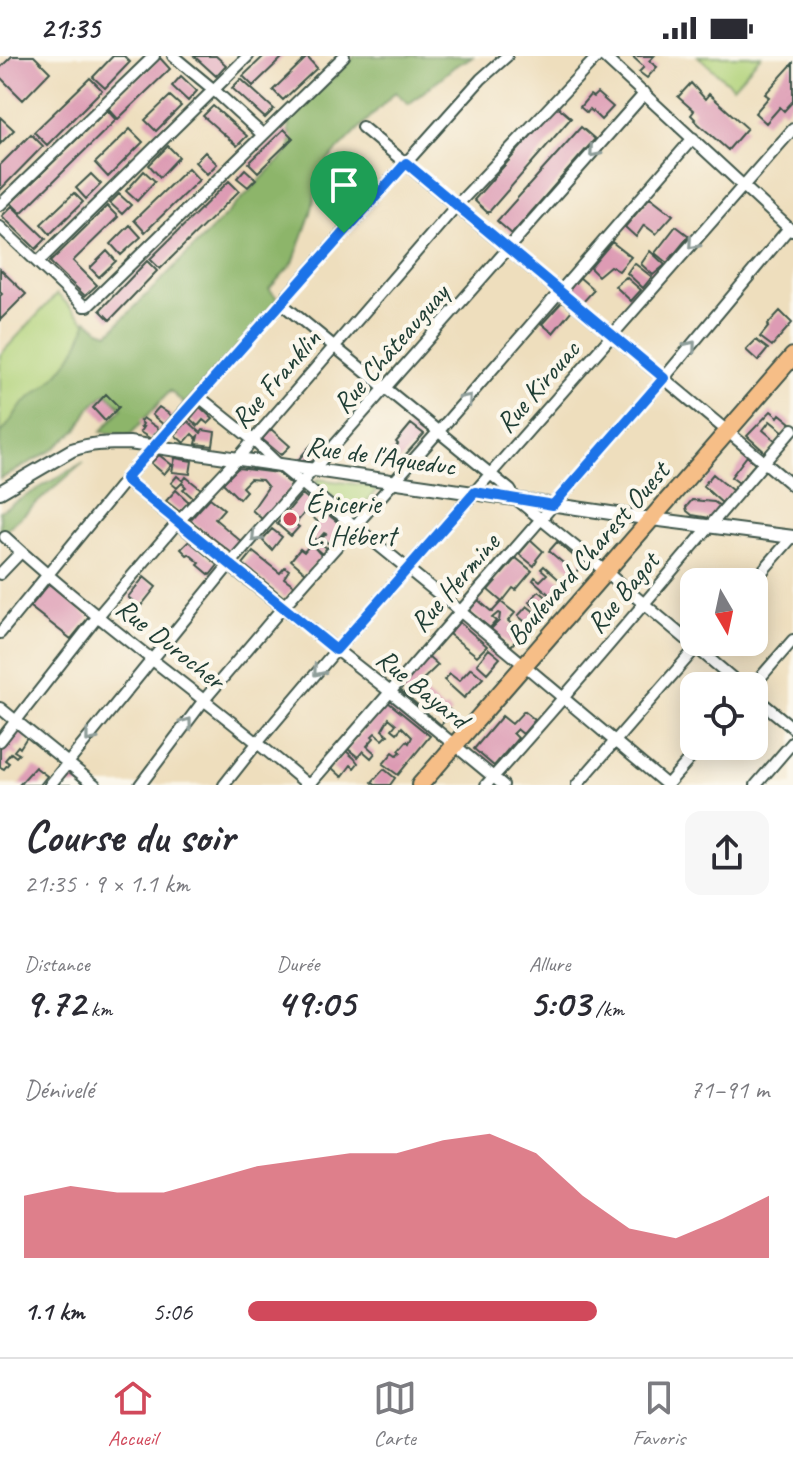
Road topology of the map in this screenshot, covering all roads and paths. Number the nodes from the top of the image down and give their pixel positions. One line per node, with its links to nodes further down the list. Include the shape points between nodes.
1 (154, 56): 15 (street)
2 (173, 56): 7 (street)
3 (248, 56): 7 (street)
4 (344, 56): 11 (street)
5 (507, 56): 13 (street)
6 (600, 56): 8 (street); 16 (street, Rue Franklin)
7 (214, 90): 11 (street); 20 (street)
8 (645, 93): 12 (street); 19 (street, Rue Châteauguay, one-way to 19)
9 (362, 127): 13 (street)
10 (793, 129): 14 (street, Rue Kirouac)
11 (262, 134): 20 (street, via 88,306)
12 (693, 138): 14 (street); 21 (street)
13 (406, 163): 16 (street); 22 (street)
14 (744, 185): 18 (street); 23 (street, Rue Kirouac, one-way to 23)
15 (0, 205)
16 (456, 206): 19 (street); 24 (street, Rue Franklin)
17 (0, 227): 20 (street)
18 (791, 229): 26 (street, Rue Hermine, one-way to 18)
19 (510, 249): 21 (street); 27 (street, Rue Châteauguay)
20 (38, 262)
21 (561, 291): 23 (street); 31 (street, one-way to 21)
22 (281, 303): 24 (street); 28 (street)
23 (613, 335): 26 (street); 38 (street, Rue Kirouac)
24 (334, 346): 27 (street); 32 (street, Rue Franklin)
25 (793, 356): 30 (main road, Boulevard Charest Ouest)
26 (664, 378): 30 (street); 46 (street, Rue Hermine)
27 (385, 390): 31 (street); 37 (street, Rue Châteauguay)
28 (198, 396): 32 (street); 33 (street)
29 (793, 429): 35 (street, Rue Bagot)
30 (728, 431): 35 (street); 48 (main road, Boulevard Charest Ouest)
31 (438, 432): 38 (street); 40 (street)
32 (253, 440): 34 (street, Rue Franklin); 36 (street)
33 (153, 446): 34 (street, Rue de l'Aqueduc); 39 (street); 43 (street, Rue de l'Aqueduc, via 85,445)
34 (237, 459): 36 (street, Rue de l'Aqueduc); 49 (street, Rue Franklin)
35 (764, 462): 42 (street); 51 (street, Rue Bagot)
36 (278, 464): 37 (street, Rue de l'Aqueduc); 41 (street)
37 (315, 470): 40 (street, Rue de l'Aqueduc); 41 (street, Rue Châteauguay)
38 (490, 475): 44 (street, Rue Kirouac); 45 (street)
39 (125, 479): 49 (street, Rue Bayard); 60 (street)
40 (394, 482): 44 (street, Rue de l'Aqueduc); 50 (street)
41 (303, 483): 50 (street); 55 (street, Rue Châteauguay, one-way to 55)
42 (793, 486)
43 (0, 492)
44 (475, 492): 45 (street, Rue de l'Aqueduc); 57 (street, Rue Kirouac)
45 (515, 498): 46 (street, Rue de l'Aqueduc); 47 (street)
46 (553, 505): 47 (street, Rue Hermine); 48 (street, Rue de l'Aqueduc)
47 (541, 519): 58 (street); 63 (street, Rue Hermine)
48 (652, 519): 51 (street, Rue de l'Aqueduc); 58 (main road, Boulevard Charest Ouest)
49 (178, 522): 55 (street, Rue Bayard); 64 (street, Rue Franklin)
50 (355, 526): 57 (street); 62 (street)
51 (708, 526): 53 (street, Rue de l'Aqueduc); 61 (street, Rue Bagot)
52 (5, 537): 54 (street, Rue Durocher)
53 (793, 537): 56 (street)
54 (21, 552): 59 (street); 60 (street, Rue Durocher)
55 (229, 565): 62 (street, Rue Bayard); 71 (street, Rue Châteauguay)
56 (765, 568)
57 (408, 570): 63 (street); 68 (street, Rue Kirouac)
58 (606, 572): 61 (street); 72 (main road, Boulevard Charest Ouest)
59 (0, 574)
60 (48, 574): 64 (street, Rue Durocher); 66 (street)
61 (645, 605): 65 (street); 76 (street, Rue Bagot)
62 (283, 607): 68 (street, Rue Bayard); 77 (street)
63 (461, 612): 72 (street); 75 (street, Rue Hermine)
64 (98, 616): 71 (street, Rue Durocher); 80 (street, Rue Franklin)
65 (680, 631)
66 (0, 633)
67 (793, 640): 74 (street)
68 (336, 650): 75 (street, Rue Bayard); 83 (street, Rue Kirouac, one-way to 83)
69 (689, 656): 84 (street)
70 (710, 656): 73 (street)
71 (152, 659): 77 (street, Rue Durocher); 88 (street, Rue Châteauguay, one-way to 88)
72 (523, 666): 76 (street); 86 (main road, Boulevard Charest Ouest)
73 (727, 672)
74 (765, 672)
75 (389, 691): 86 (street, Rue Bayard); 94 (street, Rue Hermine)
76 (562, 698): 84 (street); 89 (street, Rue Bagot)
77 (204, 700): 83 (street, Rue Durocher); 92 (street, one-way to 77)
78 (768, 707): 81 (street)
79 (0, 708): 80 (street)
80 (17, 722): 82 (street, Rue Franklin); 88 (street)
81 (793, 728)
82 (0, 741)
83 (258, 742): 93 (street, Rue Kirouac); 94 (street, Rue Durocher)
84 (615, 742): 97 (street); 98 (street)
85 (793, 742): 99 (street)
86 (454, 745): 89 (street, Rue Bayard); 95 (main road, Boulevard Charest Ouest)
87 (689, 760): 98 (street)
88 (68, 763): 90 (street, Rue Châteauguay); 91 (street)
89 (490, 781): 96 (street, Rue Bayard)
90 (50, 785)
91 (95, 785)
92 (140, 785)
93 (224, 785)
94 (309, 785)
95 (420, 785)
96 (503, 785)
97 (577, 785)
98 (667, 785)
99 (756, 785)

